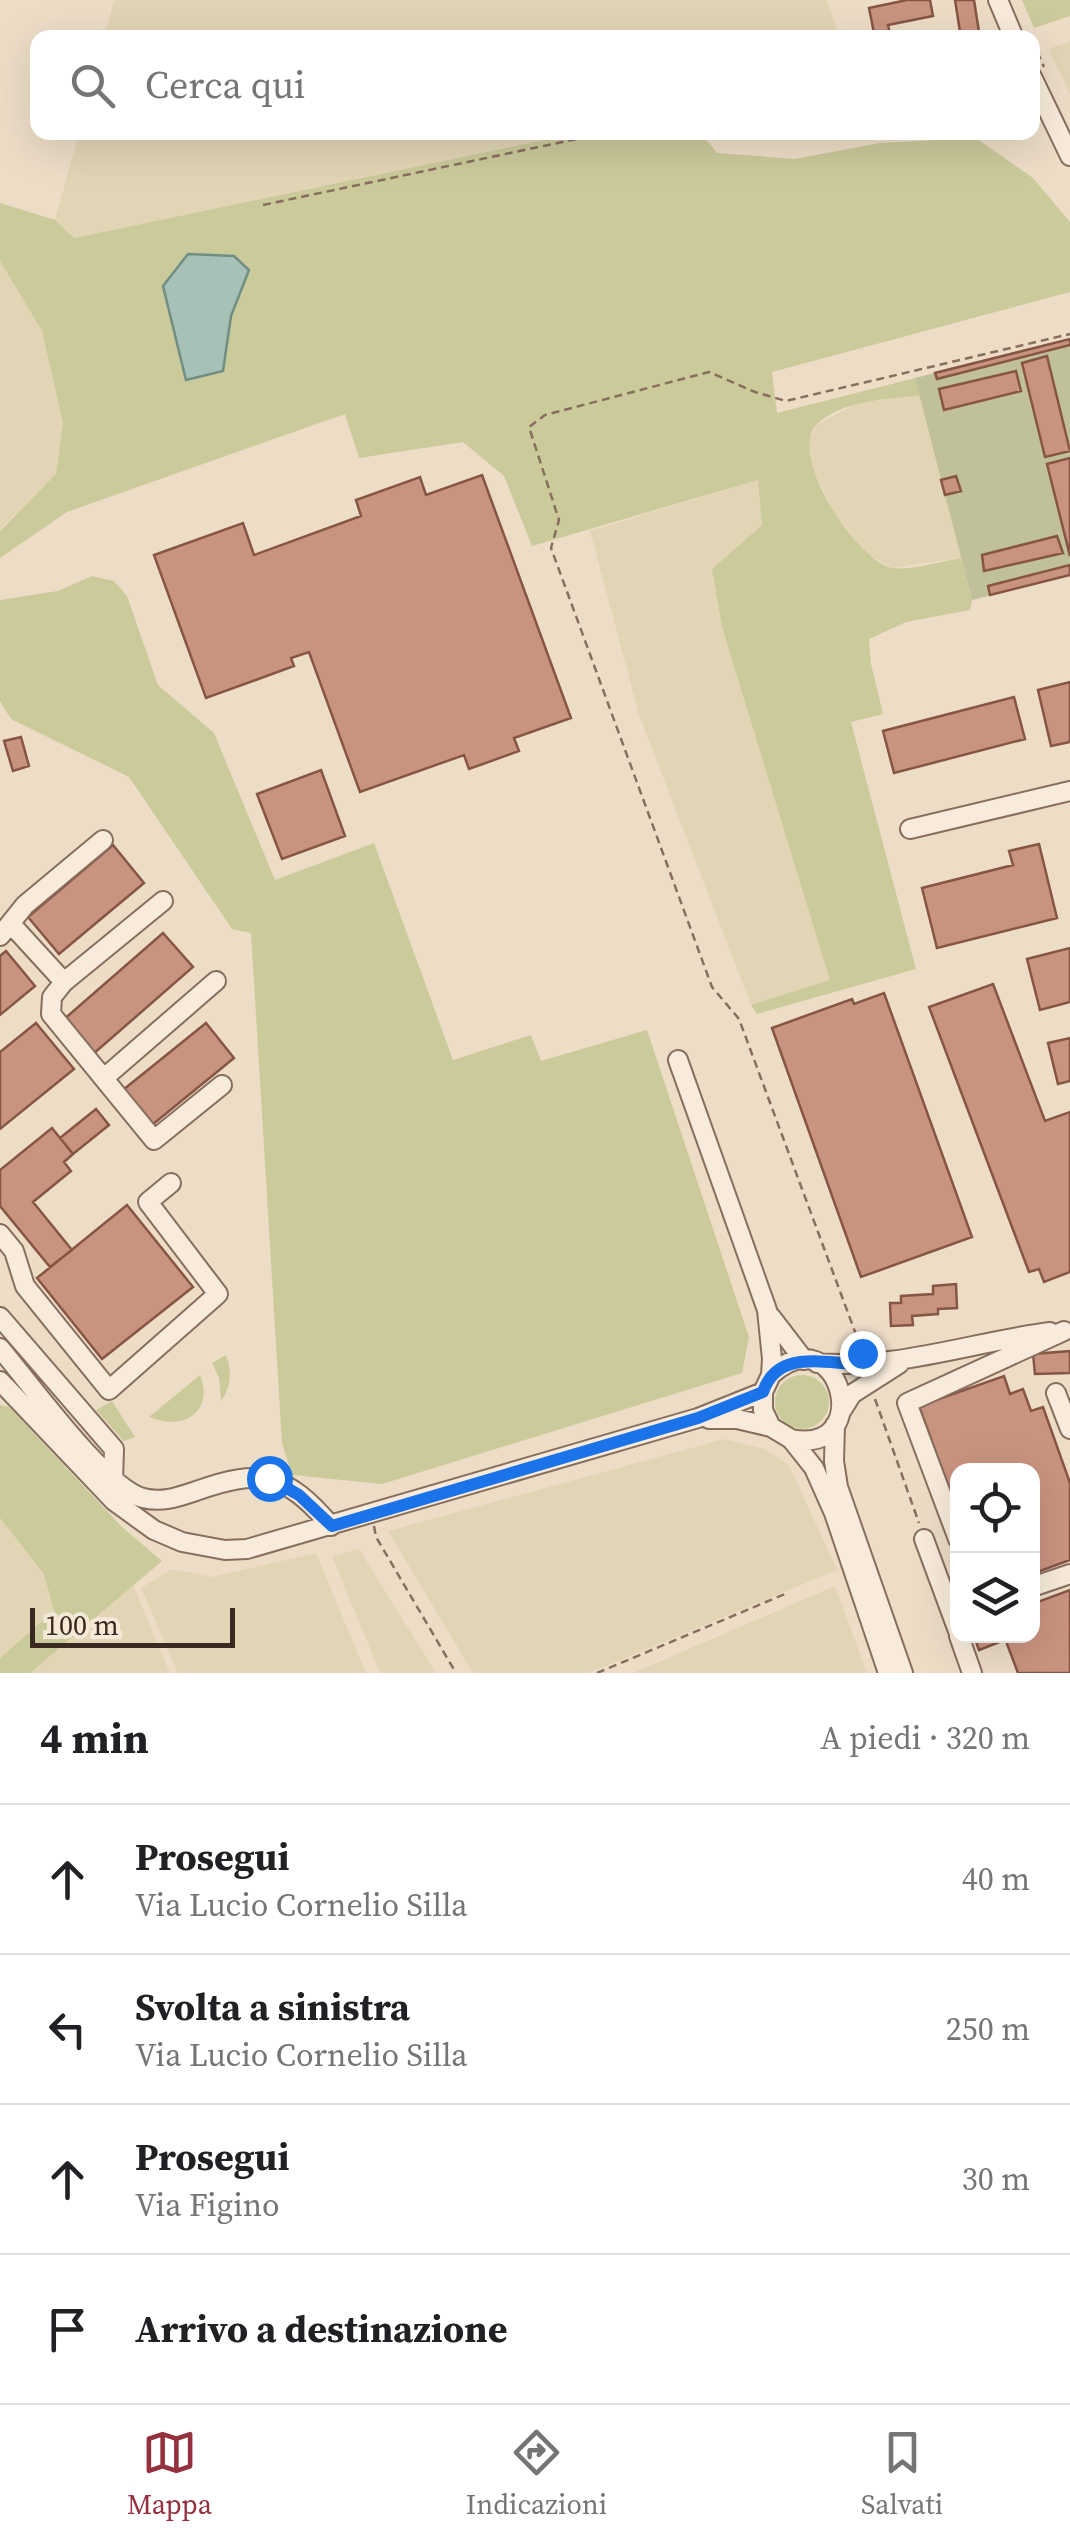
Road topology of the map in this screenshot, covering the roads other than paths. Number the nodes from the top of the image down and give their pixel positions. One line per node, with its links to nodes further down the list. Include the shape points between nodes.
1 (998, 0): 2 (street)
2 (1011, 30)
3 (1040, 94): 4 (street)
4 (1070, 156)
5 (1070, 791): 6 (street)
6 (910, 829)
7 (102, 840): 9 (street, via 24,905)
8 (163, 902): 11 (street)
9 (6, 930): 11 (street)
10 (216, 981): 13 (street)
11 (64, 982): 13 (street, via 50,1014)
12 (678, 1060): 17 (street)
13 (104, 1078): 14 (street, via 154,1140)
14 (222, 1085)
15 (171, 1183): 16 (street, via 148,1202 218,1294 109,1390 24,1286 14,1252)
16 (0, 1234)
17 (766, 1310): 21 (street); 24 (street, via 772,1343)
18 (0, 1317): 31 (street, via 114,1450)
19 (1067, 1330): 22 (street, via 984,1342); 32 (street, via 907,1402)
20 (0, 1348): 31 (street)
21 (811, 1362): 22 (street); 24 (street, via 786,1363); 27 (street, via 837,1379 843,1396)
22 (867, 1373): 27 (street)
23 (0, 1381): 33 (street, via 114,1501 154,1530 202,1547 247,1549)
24 (767, 1383): 26 (street); 28 (street, via 763,1410)
25 (1056, 1393): 29 (street)
26 (698, 1418): 28 (street); 33 (street)
27 (838, 1418): 30 (street, via 818,1438); 40 (street, via 838,1487)
28 (771, 1427): 30 (street)
29 (1070, 1429)
30 (791, 1440): 39 (street, via 806,1454 834,1513)
31 (113, 1482): 33 (street, via 140,1498 159,1500 232,1478 269,1478)
32 (950, 1517)
33 (332, 1526)
34 (924, 1538): 37 (street)
35 (1070, 1574): 36 (street)
36 (1040, 1584)
37 (950, 1611)
38 (962, 1643): 41 (street)
39 (888, 1673)
40 (903, 1673)
41 (972, 1673)

